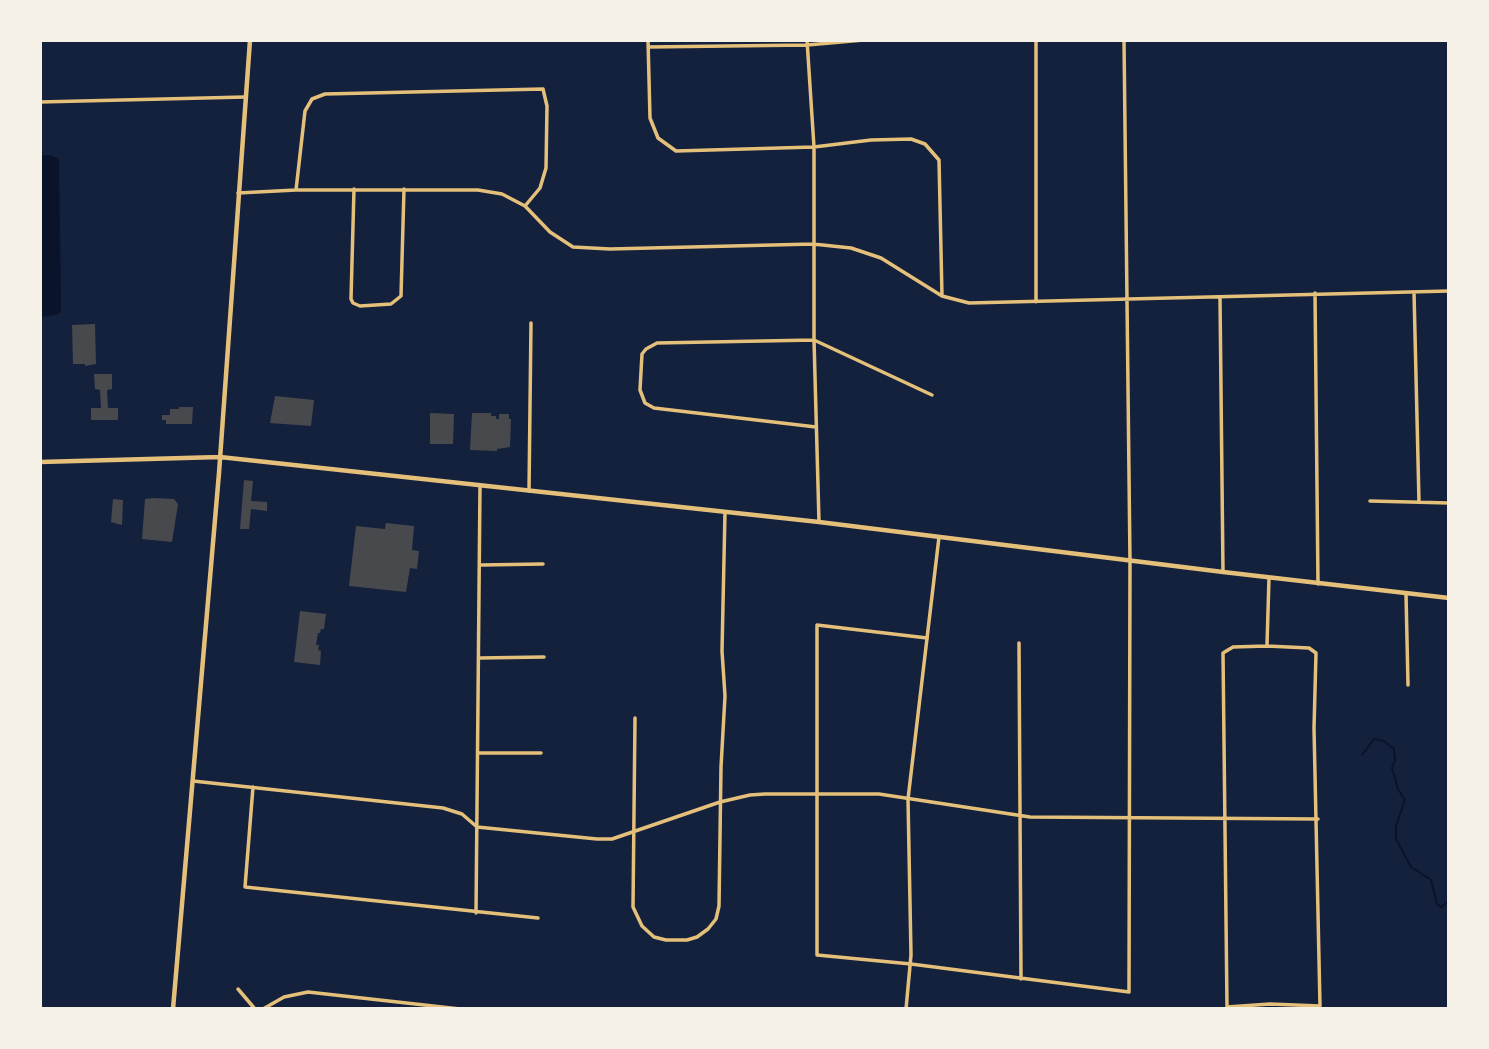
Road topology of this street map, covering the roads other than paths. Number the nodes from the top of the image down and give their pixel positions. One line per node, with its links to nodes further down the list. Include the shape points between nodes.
1 (250, 40): 8 (main road)
2 (648, 40): 7 (street)
3 (864, 40): 6 (street)
4 (1036, 40): 23 (street)
5 (1125, 40): 22 (street)
6 (807, 43): 7 (street); 10 (street)
7 (648, 47): 10 (street, via 650,118 657,138 676,150)
8 (246, 96): 9 (street); 14 (main road)
9 (40, 102)
10 (814, 147): 16 (street); 20 (street, via 911,139 925,144 939,160)
11 (354, 189): 12 (street); 12 (street, via 351,299 360,306 391,304 401,296); 13 (street)
12 (404, 189): 15 (street, via 478,190 502,194)
13 (296, 190): 14 (street); 15 (street, via 304,111 312,99 325,94 543,89 546,168 540,188)
14 (238, 193): 28 (main road)
15 (524, 206): 16 (street, via 573,247)
16 (813, 244): 20 (street, via 851,248 881,258); 25 (street)
17 (1449, 291): 18 (street)
18 (1414, 292): 19 (street); 33 (street)
19 (1315, 293): 21 (street); 43 (street)
20 (942, 296): 23 (street, via 969,303)
21 (1220, 297): 22 (street); 41 (street)
22 (1128, 298): 23 (street); 38 (street)
23 (1036, 302)
24 (531, 323): 31 (street)
25 (814, 340): 26 (street); 27 (street); 27 (street, via 663,343 646,349 640,360 640,390 645,403 654,408)
26 (932, 395)
27 (816, 427): 36 (street)
28 (220, 457): 29 (main road); 30 (main road); 55 (main road)
29 (40, 462)
30 (480, 486): 31 (main road); 40 (street)
31 (529, 491): 35 (main road)
32 (1370, 501): 33 (street)
33 (1419, 502): 34 (street)
34 (1449, 503)
35 (725, 511): 36 (main road); 59 (street)
36 (819, 522): 37 (main road)
37 (939, 537): 38 (main road); 46 (street)
38 (1130, 561): 41 (main road); 61 (street)
39 (543, 564): 40 (street)
40 (481, 565): 50 (street)
41 (1223, 572): 42 (main road)
42 (1269, 578): 43 (main road); 48 (street)
43 (1318, 584): 44 (main road)
44 (1406, 594): 45 (main road); 51 (street)
45 (1449, 598)
46 (927, 638): 57 (street, via 817,625); 58 (street)
47 (1019, 643): 60 (street)
48 (1267, 646): 62 (street, via 1233,647 1223,653); 63 (street, via 1309,648 1316,653)
49 (544, 657): 50 (street)
50 (479, 658): 53 (street)
51 (1408, 685)
52 (635, 718): 65 (street)
53 (479, 752): 54 (street); 64 (street)
54 (541, 752)
55 (193, 781): 56 (street); 73 (main road)
56 (253, 787): 64 (street, via 443,808 463,814); 66 (street, via 245,886)
57 (817, 794): 58 (street); 59 (street, via 750,795); 68 (street, via 817,955)
58 (908, 799): 60 (street); 68 (street)
59 (720, 802): 65 (street); 65 (street, via 719,906 716,919 697,937 666,940 642,926 633,907)
60 (1020, 816): 61 (street); 69 (street)
61 (1129, 818): 62 (street); 69 (street, via 1129,992)
62 (1225, 818): 63 (street); 72 (street)
63 (1318, 819): 72 (street, via 1320,1006)
64 (477, 827): 65 (street, via 597,839); 66 (street)
65 (634, 832)
66 (476, 913): 67 (street)
67 (538, 918)
68 (911, 964): 69 (street); 77 (street)
69 (1021, 979)
70 (238, 989): 74 (street)
71 (426, 1007): 75 (street, via 308,992 284,997); 76 (street)
72 (1227, 1007)
73 (173, 1009)
74 (255, 1009)
75 (263, 1009)
76 (460, 1009)
77 (906, 1009)

